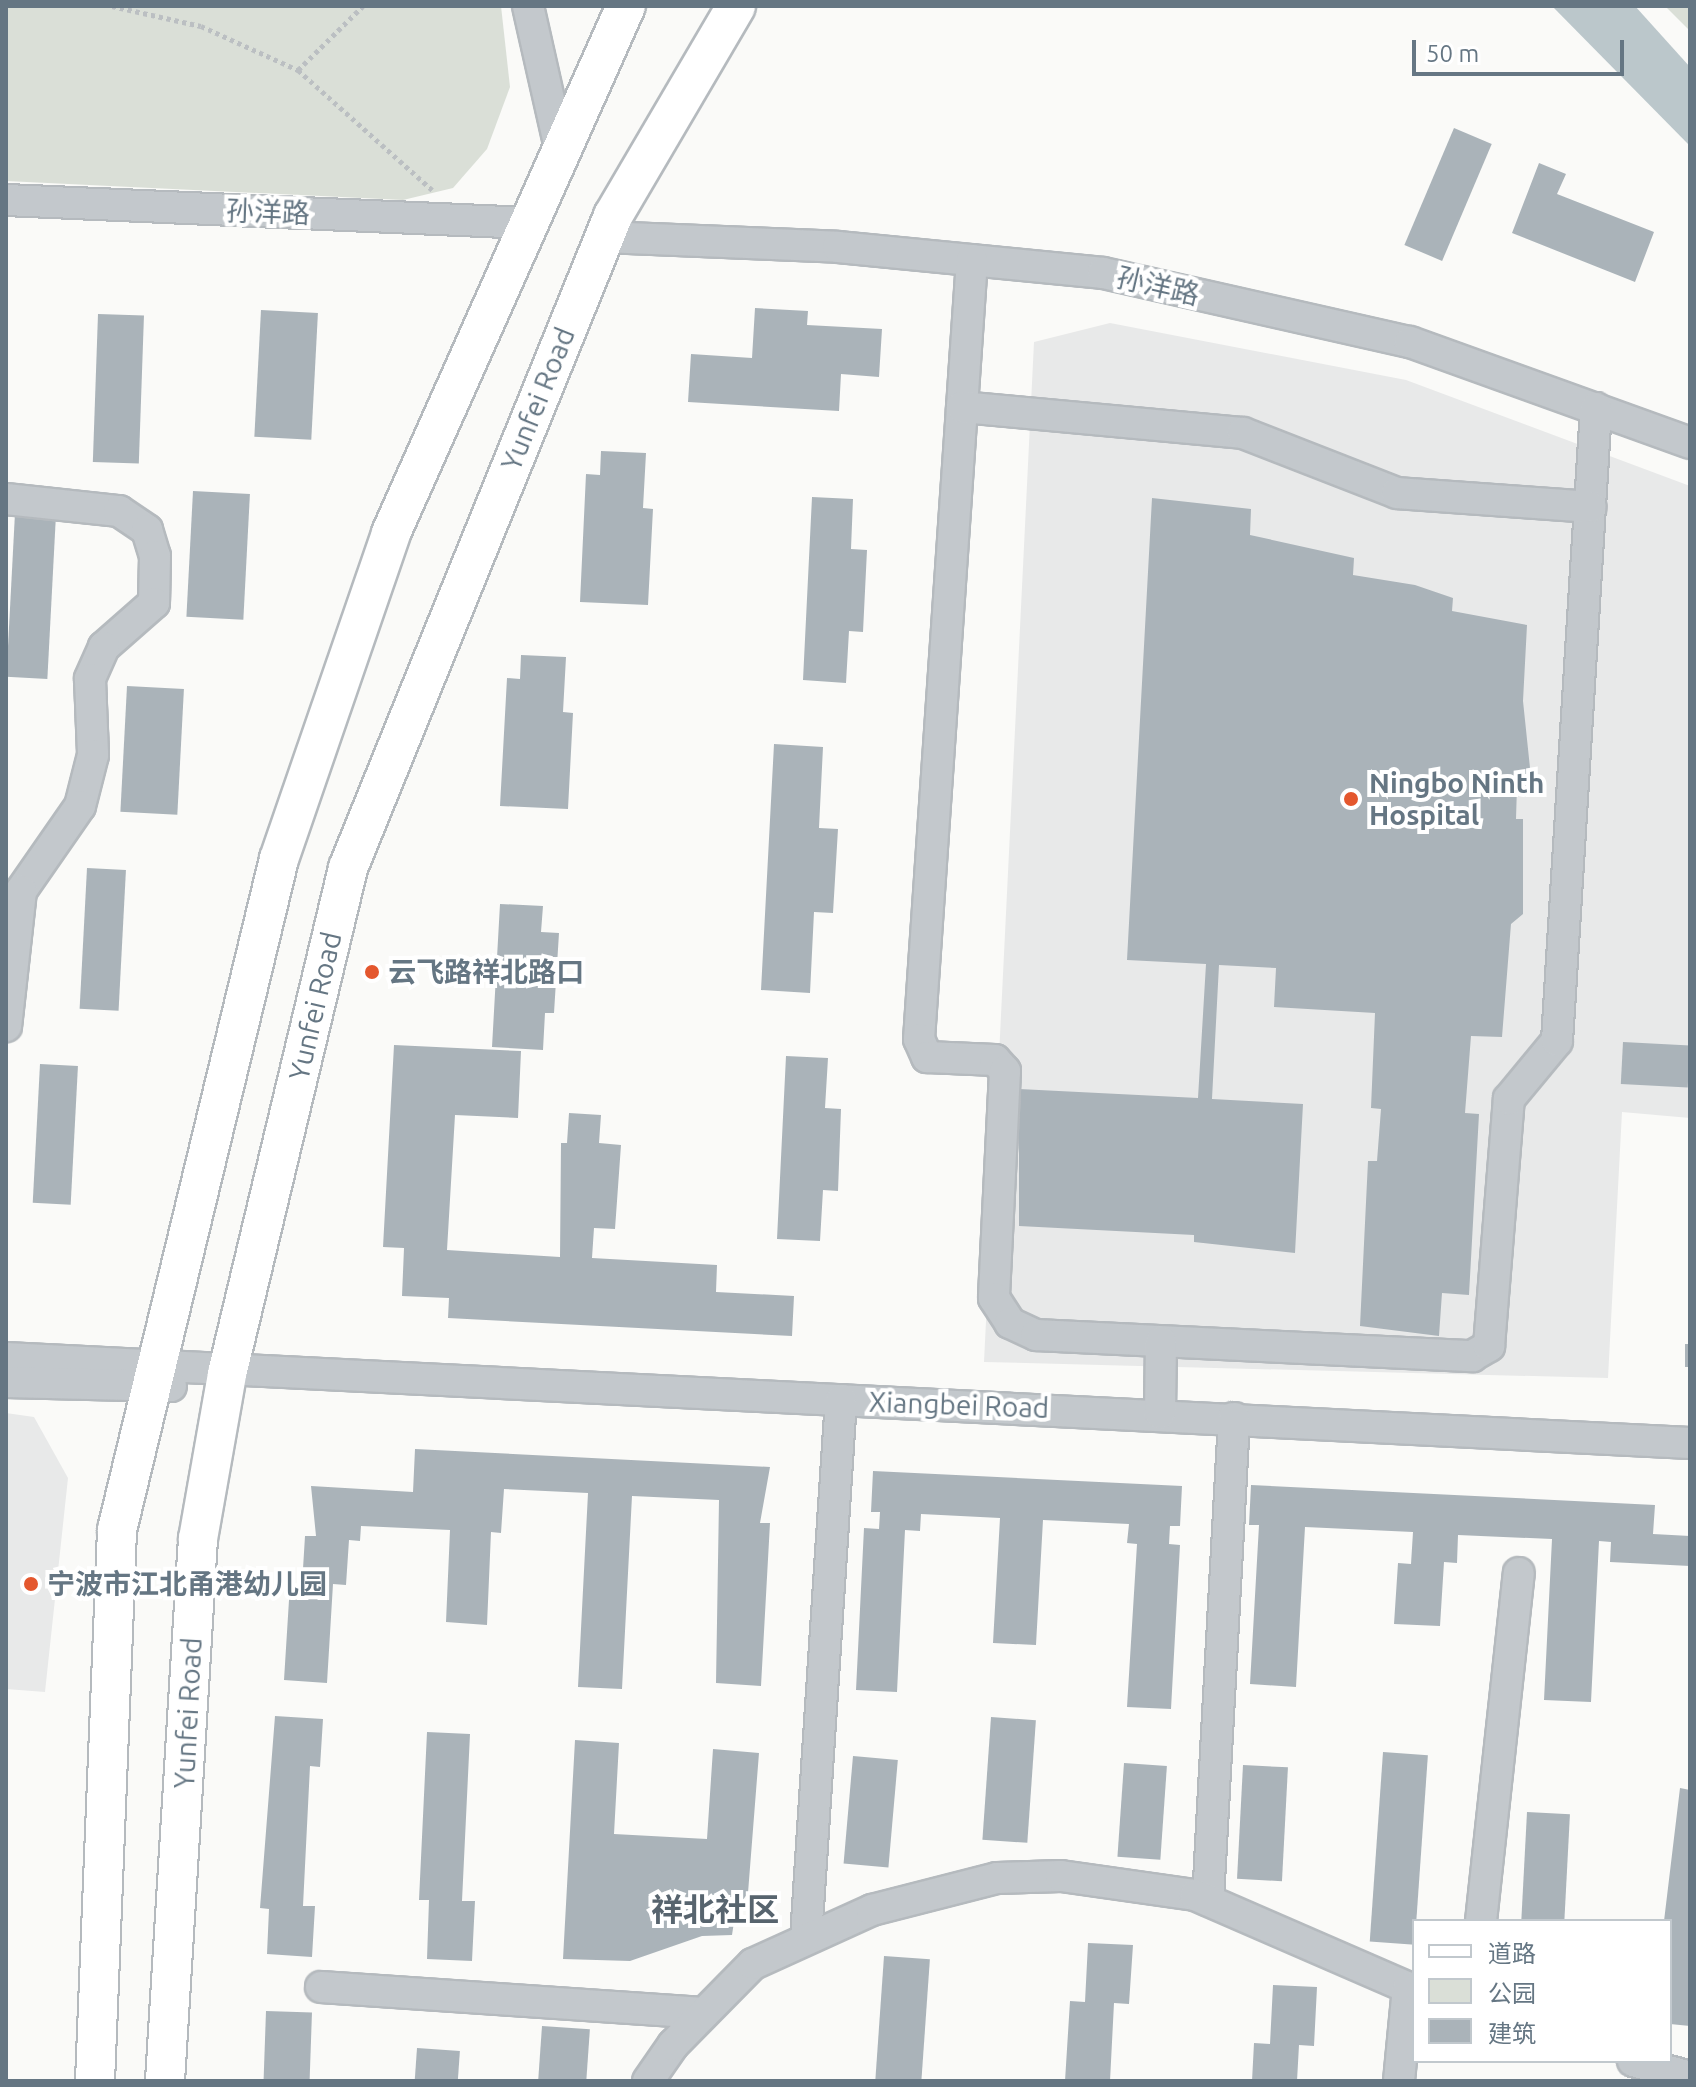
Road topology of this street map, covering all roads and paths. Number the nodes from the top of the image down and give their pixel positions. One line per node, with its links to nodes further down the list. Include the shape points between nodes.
1 (112, 6): 6 (path, via 201,26)
2 (363, 6): 6 (path)
3 (528, 6): 7 (street)
4 (626, 6): 7 (main road)
5 (736, 6): 11 (main road, Yunfei Road)
6 (298, 70): 9 (path, via 432,187)
7 (561, 153): 10 (main road)
8 (6, 200): 9 (street, 孙洋路)
9 (432, 219): 10 (street, 孙洋路)
10 (529, 223): 22 (main road, via 391,533 279,859)
11 (604, 237): 12 (street, 孙洋路); 21 (main road, Yunfei Road, via 348,868)
12 (972, 260): 13 (street); 14 (street, 孙洋路, via 1103,273 1410,342)
13 (962, 407): 17 (street, via 1243,433 1397,493); 19 (street, via 919,1039 927,1057 995,1060 1005,1071 994,1298 1000,1314 1036,1335)
14 (1596, 408): 15 (street, 孙洋路); 17 (street)
15 (1690, 443)
16 (6, 499): 18 (street, via 119,511 147,530 155,556 154,603 104,647 90,679 93,755 80,806 21,891)
17 (1590, 507): 19 (street, via 1557,1041 1509,1099 1489,1346 1472,1356)
18 (6, 1026)
19 (1161, 1342): 25 (street)
20 (6, 1358): 22 (street, Xiangbei Road)
21 (227, 1374): 22 (street, Xiangbei Road); 24 (street, Xiangbei Road); 38 (main road, Yunfei Road, via 198,1539)
22 (153, 1377): 23 (street, Xiangbei Road); 37 (main road, via 117,1530)
23 (6, 1382)
24 (841, 1400): 25 (street, Xiangbei Road); 31 (street)
25 (1160, 1413): 26 (street, Xiangbei Road)
26 (1234, 1418): 27 (street, Xiangbei Road); 29 (street)
27 (1690, 1443)
28 (1519, 1573): 30 (street)
29 (1208, 1900): 31 (street, via 1061,1876 997,1878 943,1886); 33 (street)
30 (1481, 1919)
31 (806, 1938): 34 (street, via 753,1964)
32 (321, 1987): 34 (street)
33 (1411, 1988): 40 (street)
34 (703, 2013): 39 (street)
35 (1640, 2063): 36 (street)
36 (1690, 2077)
37 (95, 2081)
38 (165, 2081)
39 (648, 2081)
40 (1399, 2081)

